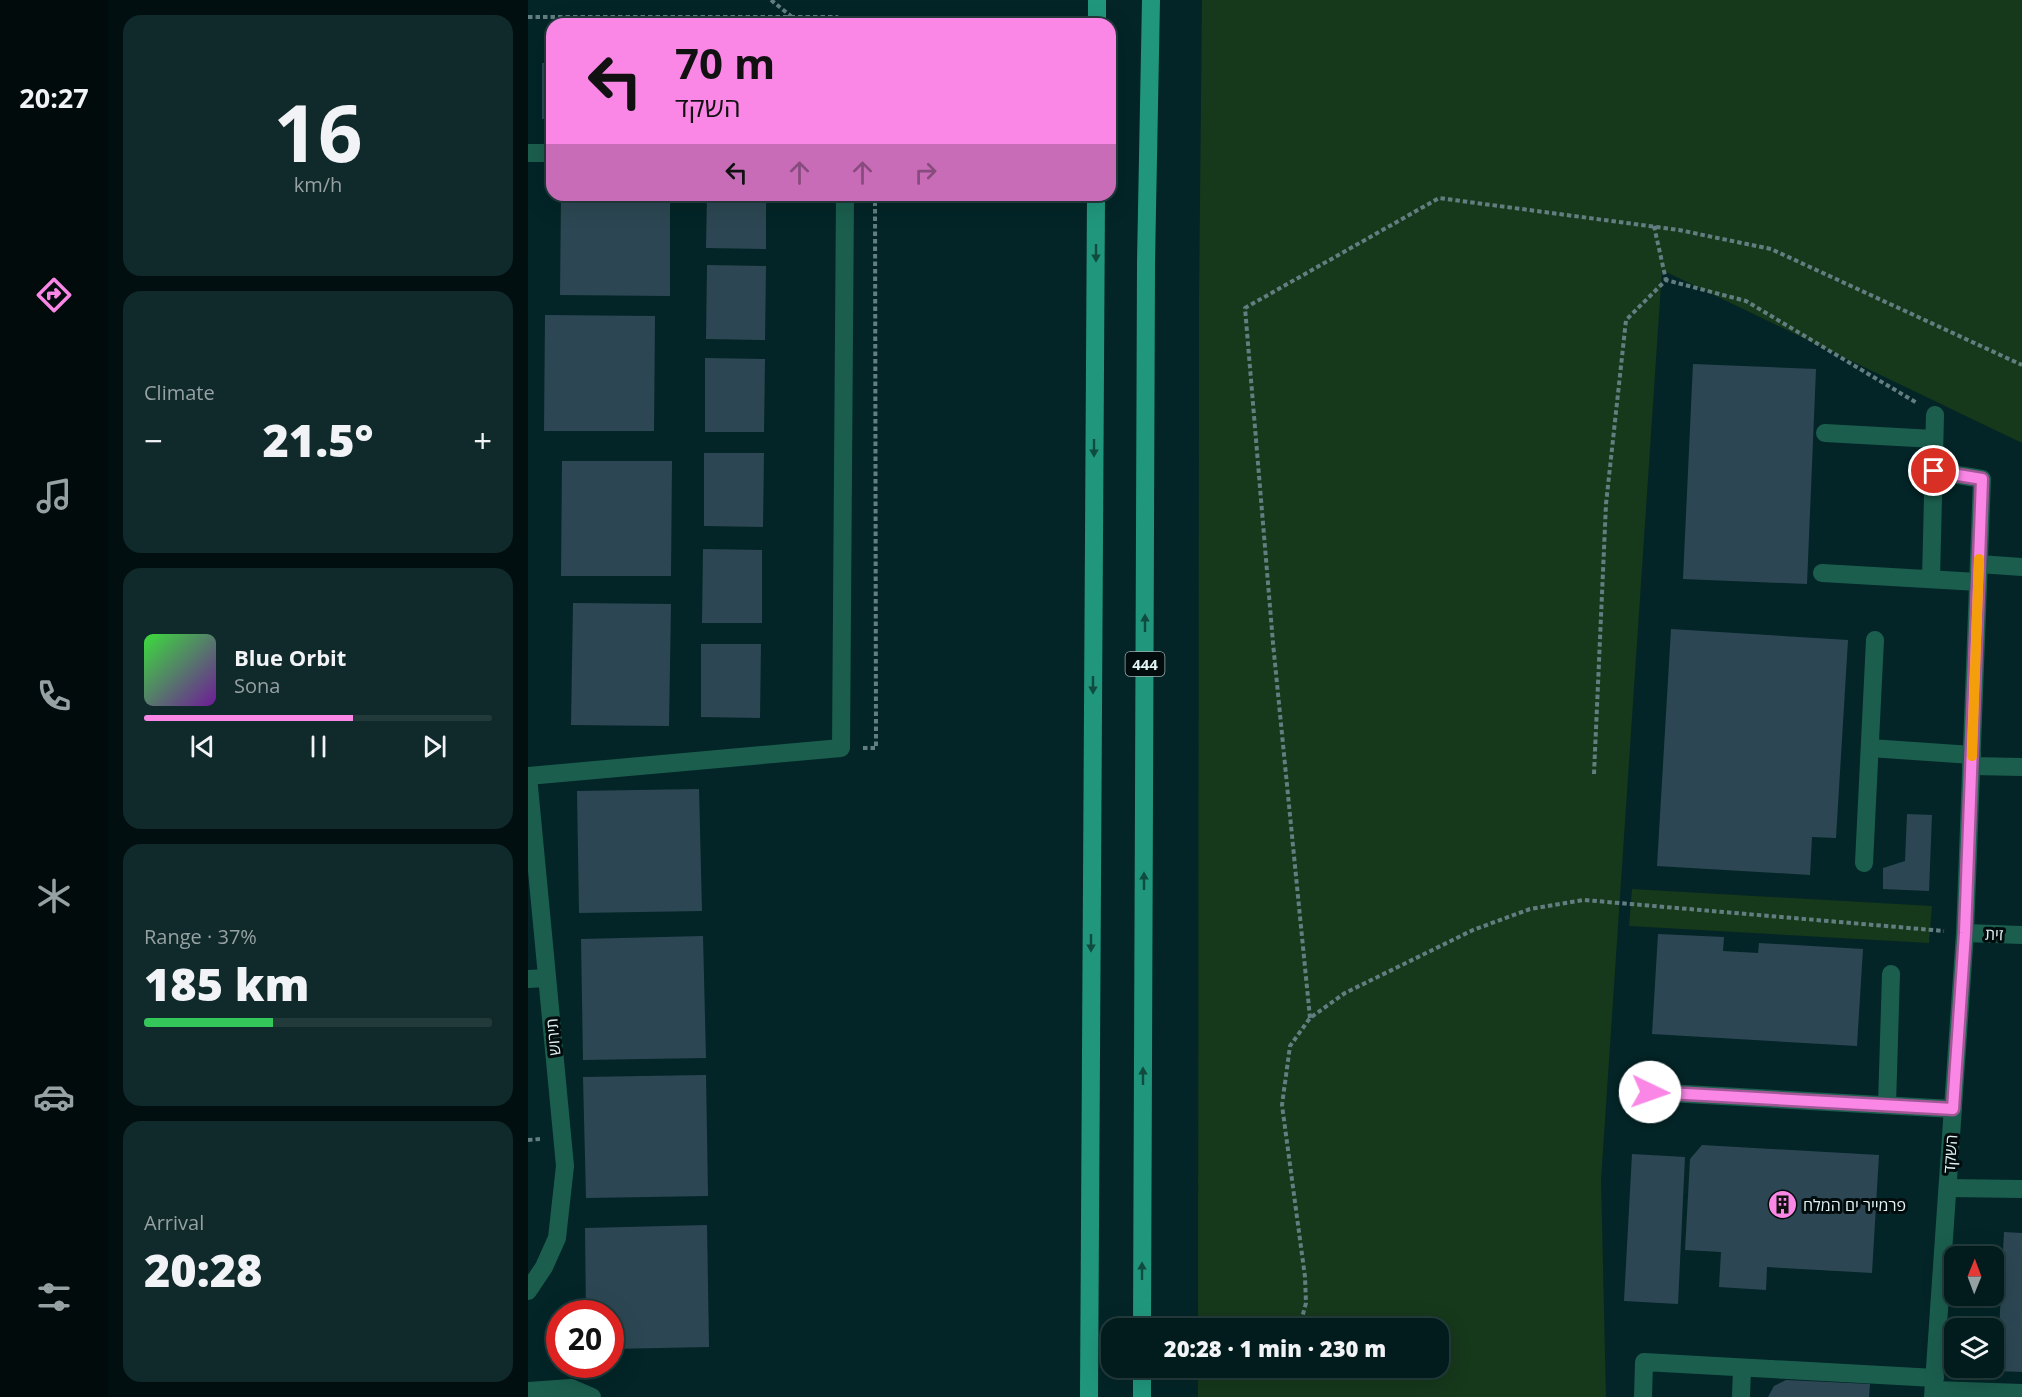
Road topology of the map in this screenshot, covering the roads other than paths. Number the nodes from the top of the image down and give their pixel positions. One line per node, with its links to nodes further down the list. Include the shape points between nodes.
1 (1097, 0): 3 (main road)
2 (1152, 0): 33 (main road, 444, one-way to 2, via 1146,263)
3 (1097, 18)
4 (528, 153): 5 (street)
5 (546, 153)
6 (845, 201): 20 (street, via 841,748)
7 (1096, 201): 40 (main road, one-way to 40)
8 (1935, 415): 10 (street)
9 (1825, 433): 10 (street)
10 (1934, 439): 11 (street)
11 (1934, 471): 14 (street, השקד, via 1982,479); 15 (street)
12 (2022, 567): 14 (street)
13 (1822, 573): 15 (street)
14 (1979, 573): 15 (street); 18 (street, השקד)
15 (1931, 579)
16 (1875, 640): 17 (street)
17 (1870, 748): 18 (street); 21 (street)
18 (1972, 760): 19 (street); 22 (street, השקד)
19 (2022, 767)
20 (528, 776): 25 (street, תירוש)
21 (1864, 863)
22 (1965, 933): 23 (street, זית); 29 (street, השקד)
23 (2022, 935)
24 (1891, 974): 28 (street)
25 (547, 978): 26 (street); 32 (street, תירוש, via 565,1166 557,1238)
26 (528, 979)
27 (1650, 1092): 28 (street)
28 (1887, 1106): 29 (street)
29 (1953, 1109): 30 (street, השקד)
30 (1948, 1188): 31 (street); 36 (street, השקד)
31 (2022, 1189)
32 (528, 1291)
33 (1142, 1318)
34 (1742, 1368): 36 (street); 42 (street, via 1644,1362); 43 (street)
35 (1142, 1378): 41 (main road)
36 (1934, 1389): 38 (street)
37 (528, 1391): 39 (street, via 571,1388)
38 (2022, 1393)
39 (592, 1397)
40 (1089, 1397)
41 (1142, 1397)
42 (1643, 1397)
43 (1741, 1397)

